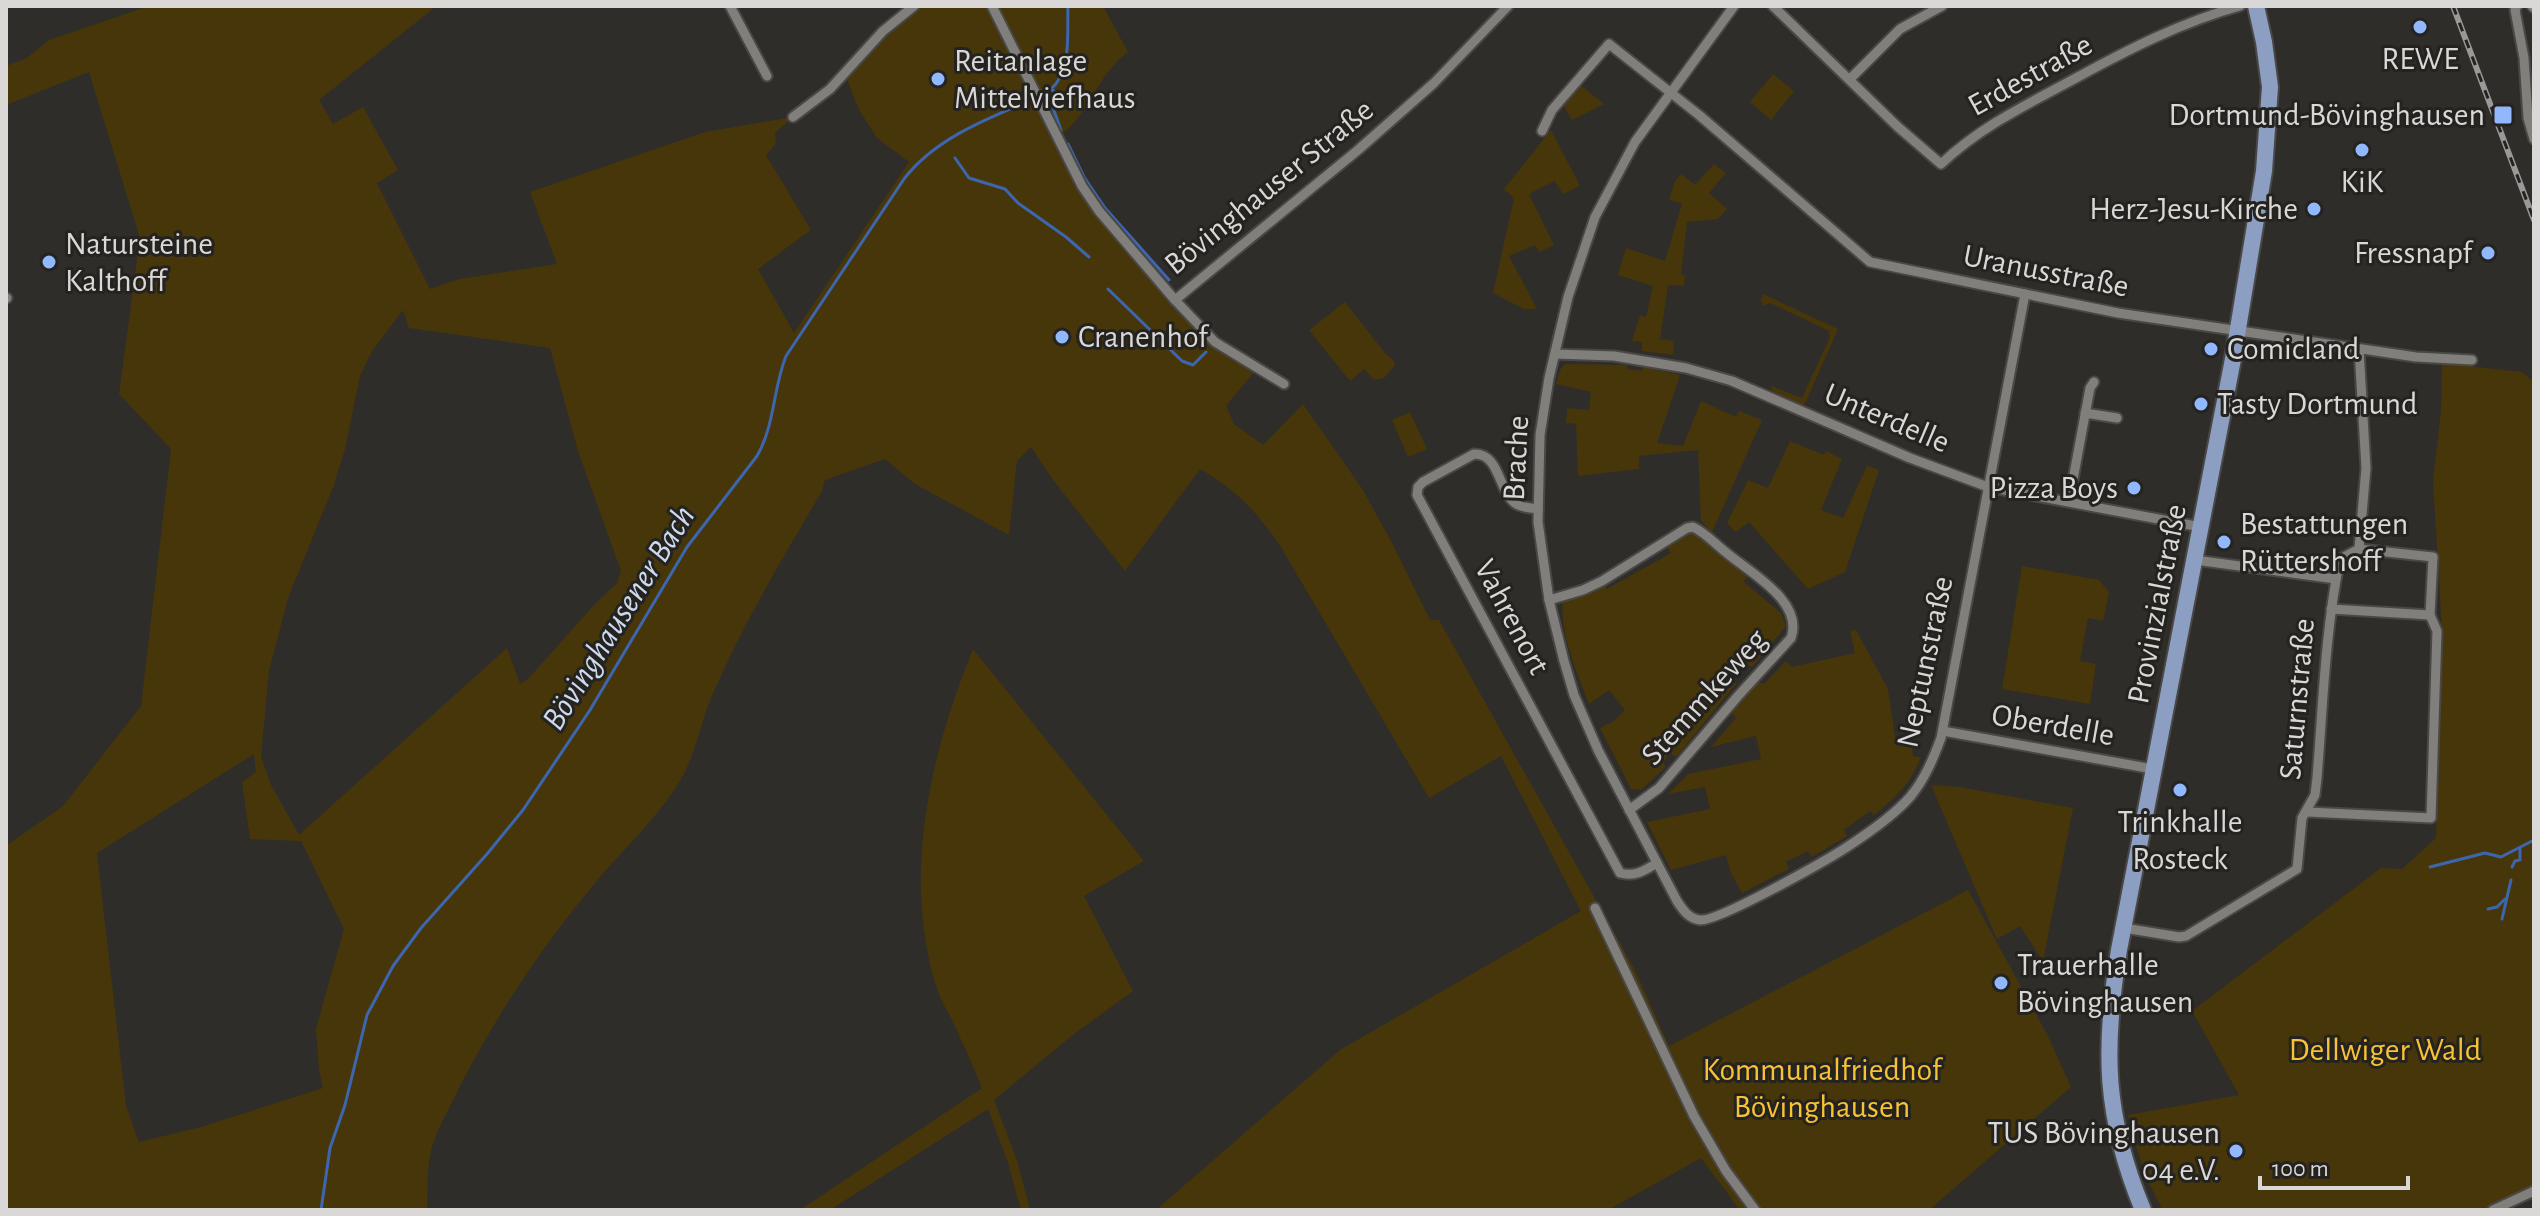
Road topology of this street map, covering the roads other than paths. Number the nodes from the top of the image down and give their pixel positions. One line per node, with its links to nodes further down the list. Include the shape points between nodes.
1 (730, 6): 13 (street)
2 (914, 6): 16 (street, via 883,31 830,89)
3 (992, 6): 20 (street, Bövinghauser Straße, via 1082,186)
4 (1508, 6): 20 (street, Bövinghauser Straße, via 1434,83)
5 (1734, 6): 15 (street, Brache)
6 (1773, 6): 14 (street)
7 (1942, 6): 14 (street, via 1900,29)
8 (2199, 6): 12 (street)
9 (2240, 6): 12 (street, Erdestraße)
10 (2256, 6): 21 (main road, Provinzialstraße, via 2268,65 2269,125)
11 (2517, 6): 18 (street)
12 (2204, 16): 14 (street, Erdestraße, via 2025,105 1985,128 1941,164)
13 (767, 76)
14 (1851, 78)
15 (1670, 92): 17 (street, Uranusstraße, via 1609,44 1552,110); 19 (street, Uranusstraße, via 1870,262); 23 (street, Brache, via 1623,161 1595,217)
16 (793, 117)
17 (1542, 131)
18 (2534, 139)
19 (2025, 294): 21 (street, Uranusstraße); 29 (street, Neptunstraße)
20 (1175, 300): 26 (street, via 1215,342)
21 (2237, 332): 22 (street, Uranusstraße); 32 (main road, Provinzialstraße)
22 (2359, 349): 24 (street, Uranusstraße); 33 (street, via 2366,468)
23 (1555, 354): 29 (street, Unterdelle, via 1661,362 1732,381); 31 (street, Brache, via 1540,435)
24 (2472, 360)
25 (2094, 382): 27 (street)
26 (1284, 384)
27 (2085, 413): 28 (street); 30 (street)
28 (2117, 418)
29 (1988, 487): 30 (street, Unterdelle); 39 (street, Neptunstraße)
30 (2069, 501): 32 (street, Unterdelle)
31 (1538, 509): 36 (street, Brache); 43 (street, Vahrenort, via 1511,499 1482,454 1418,487 1417,495 1620,873 1639,874)
32 (2201, 527): 34 (main road, Provinzialstraße)
33 (2359, 549): 35 (street, Saturnstraße, via 2340,559); 38 (street, via 2433,557)
34 (2195, 560): 35 (street); 40 (main road, Provinzialstraße)
35 (2336, 579): 37 (street, Saturnstraße)
36 (1549, 600): 41 (street, Brache, via 1574,695); 41 (street, Stemmkeweg, via 1602,581 1693,527 1778,595 1792,616 1791,638 1659,788)
37 (2331, 609): 38 (street); 42 (street, Saturnstraße, via 2317,778)
38 (2430, 615): 42 (street, via 2437,631 2431,818)
39 (1943, 731): 40 (street, Oberdelle); 45 (street, Neptunstraße, via 1929,770 1909,798 1879,823 1782,884)
40 (2153, 769): 46 (main road, Provinzialstraße)
41 (1629, 810): 43 (street, Brache)
42 (2308, 812): 46 (street, Saturnstraße, via 2302,818 2299,865 2293,873 2186,936)
43 (1657, 863): 45 (street, Brache, via 1687,915)
44 (1595, 908): 48 (street, via 1699,1127)
45 (1701, 920)
46 (2124, 928): 49 (main road, Provinzialstraße, via 2108,1069 2114,1117)
47 (2534, 1191): 50 (street)
48 (1755, 1210)
49 (2143, 1210)
50 (2493, 1210)

